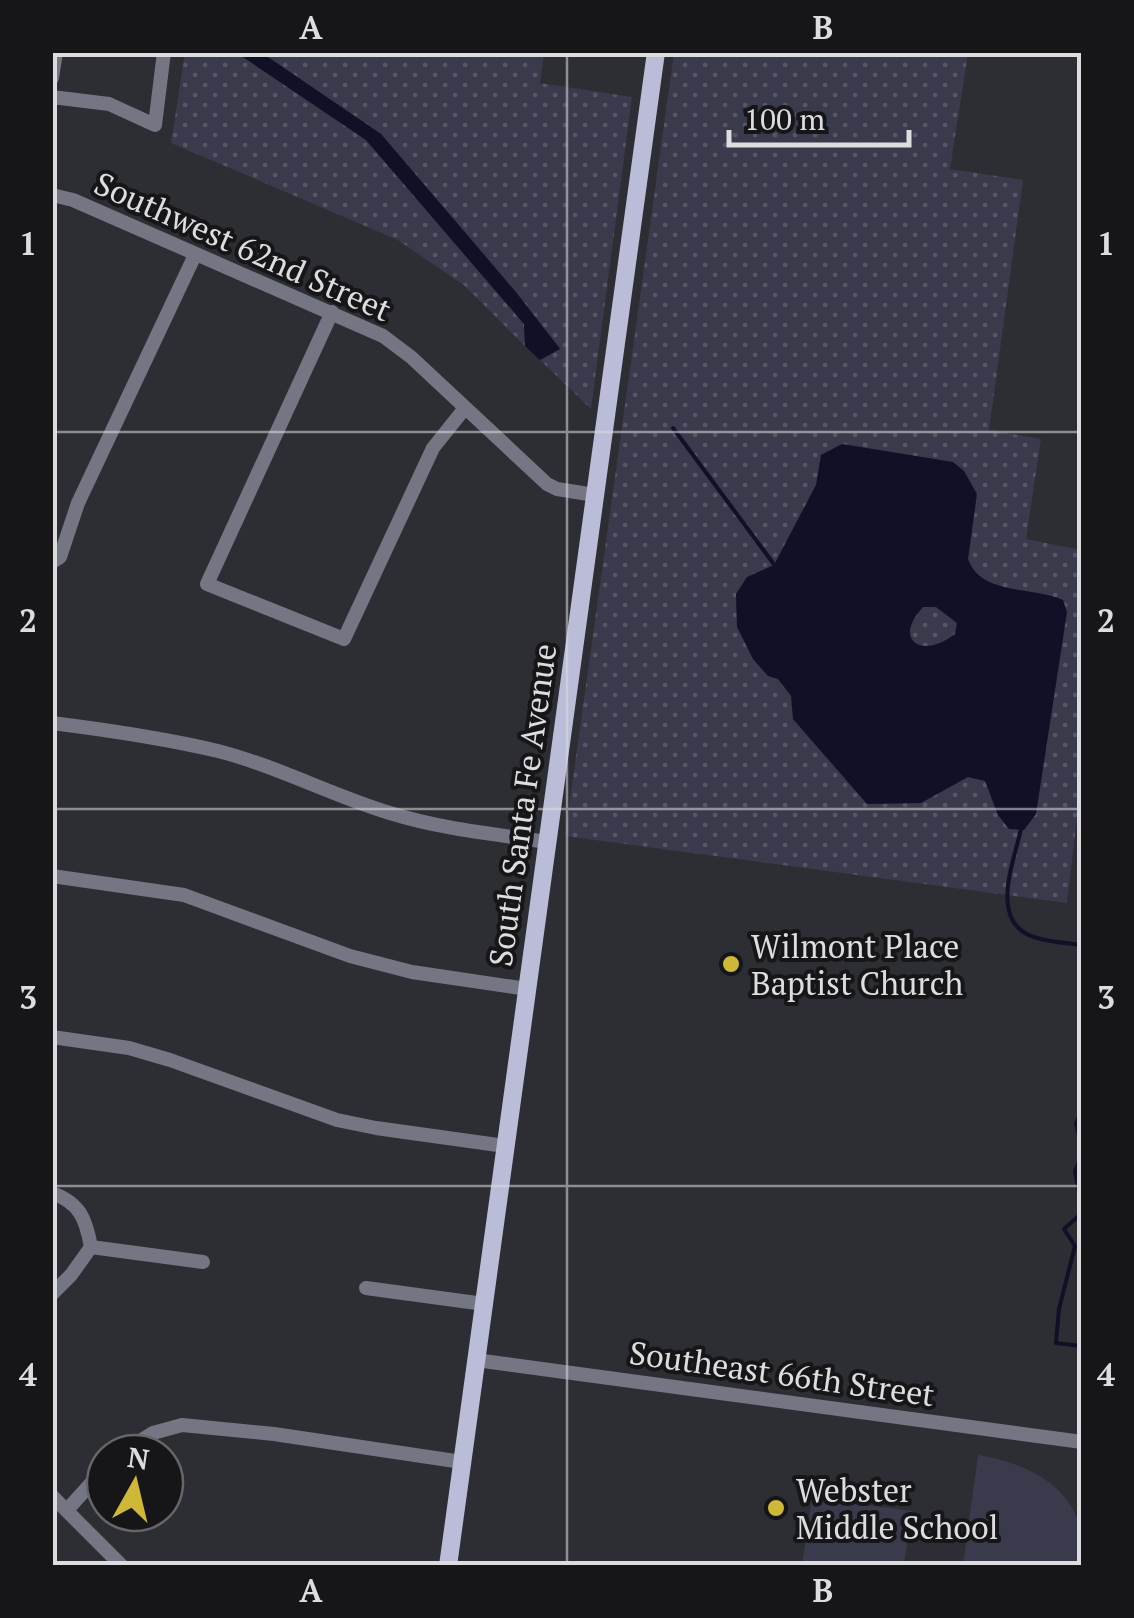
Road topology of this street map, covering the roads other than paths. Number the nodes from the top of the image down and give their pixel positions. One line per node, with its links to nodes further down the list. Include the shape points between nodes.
1 (56, 52): 4 (street)
2 (164, 52): 5 (street, via 155,125 109,104)
3 (656, 52): 10 (main road, South Santa Fe Avenue)
4 (52, 78)
5 (52, 96)
6 (52, 195): 7 (street, Southwest 62nd Street)
7 (195, 254): 8 (street, Southwest 62nd Street); 11 (street, via 93,469 60,557)
8 (332, 312): 9 (street, Southwest 62nd Street, via 398,346); 9 (street, via 207,584 344,640 433,448)
9 (466, 408): 10 (street, Southwest 62nd Street, via 547,484)
10 (595, 495): 13 (main road, South Santa Fe Avenue)
11 (52, 562)
12 (52, 722): 13 (street, via 219,752 434,826)
13 (547, 842): 15 (main road, South Santa Fe Avenue)
14 (52, 876): 15 (street, via 184,895 350,956)
15 (527, 989): 17 (main road, South Santa Fe Avenue)
16 (52, 1037): 17 (street, via 129,1048 337,1120)
17 (505, 1146): 23 (main road, South Santa Fe Avenue)
18 (52, 1193): 19 (street, via 84,1214)
19 (90, 1247): 20 (street); 22 (street)
20 (203, 1262)
21 (366, 1288): 23 (street)
22 (52, 1294)
23 (484, 1304): 24 (main road, South Santa Fe Avenue)
24 (476, 1360): 26 (street, Southeast 66th Street); 27 (main road, South Santa Fe Avenue)
25 (153, 1433): 27 (street, via 182,1424)
26 (1082, 1442)
27 (462, 1462): 32 (main road, South Santa Fe Avenue)
28 (85, 1490): 30 (street)
29 (52, 1496): 30 (street)
30 (67, 1510): 31 (street)
31 (122, 1566)
32 (448, 1566)

